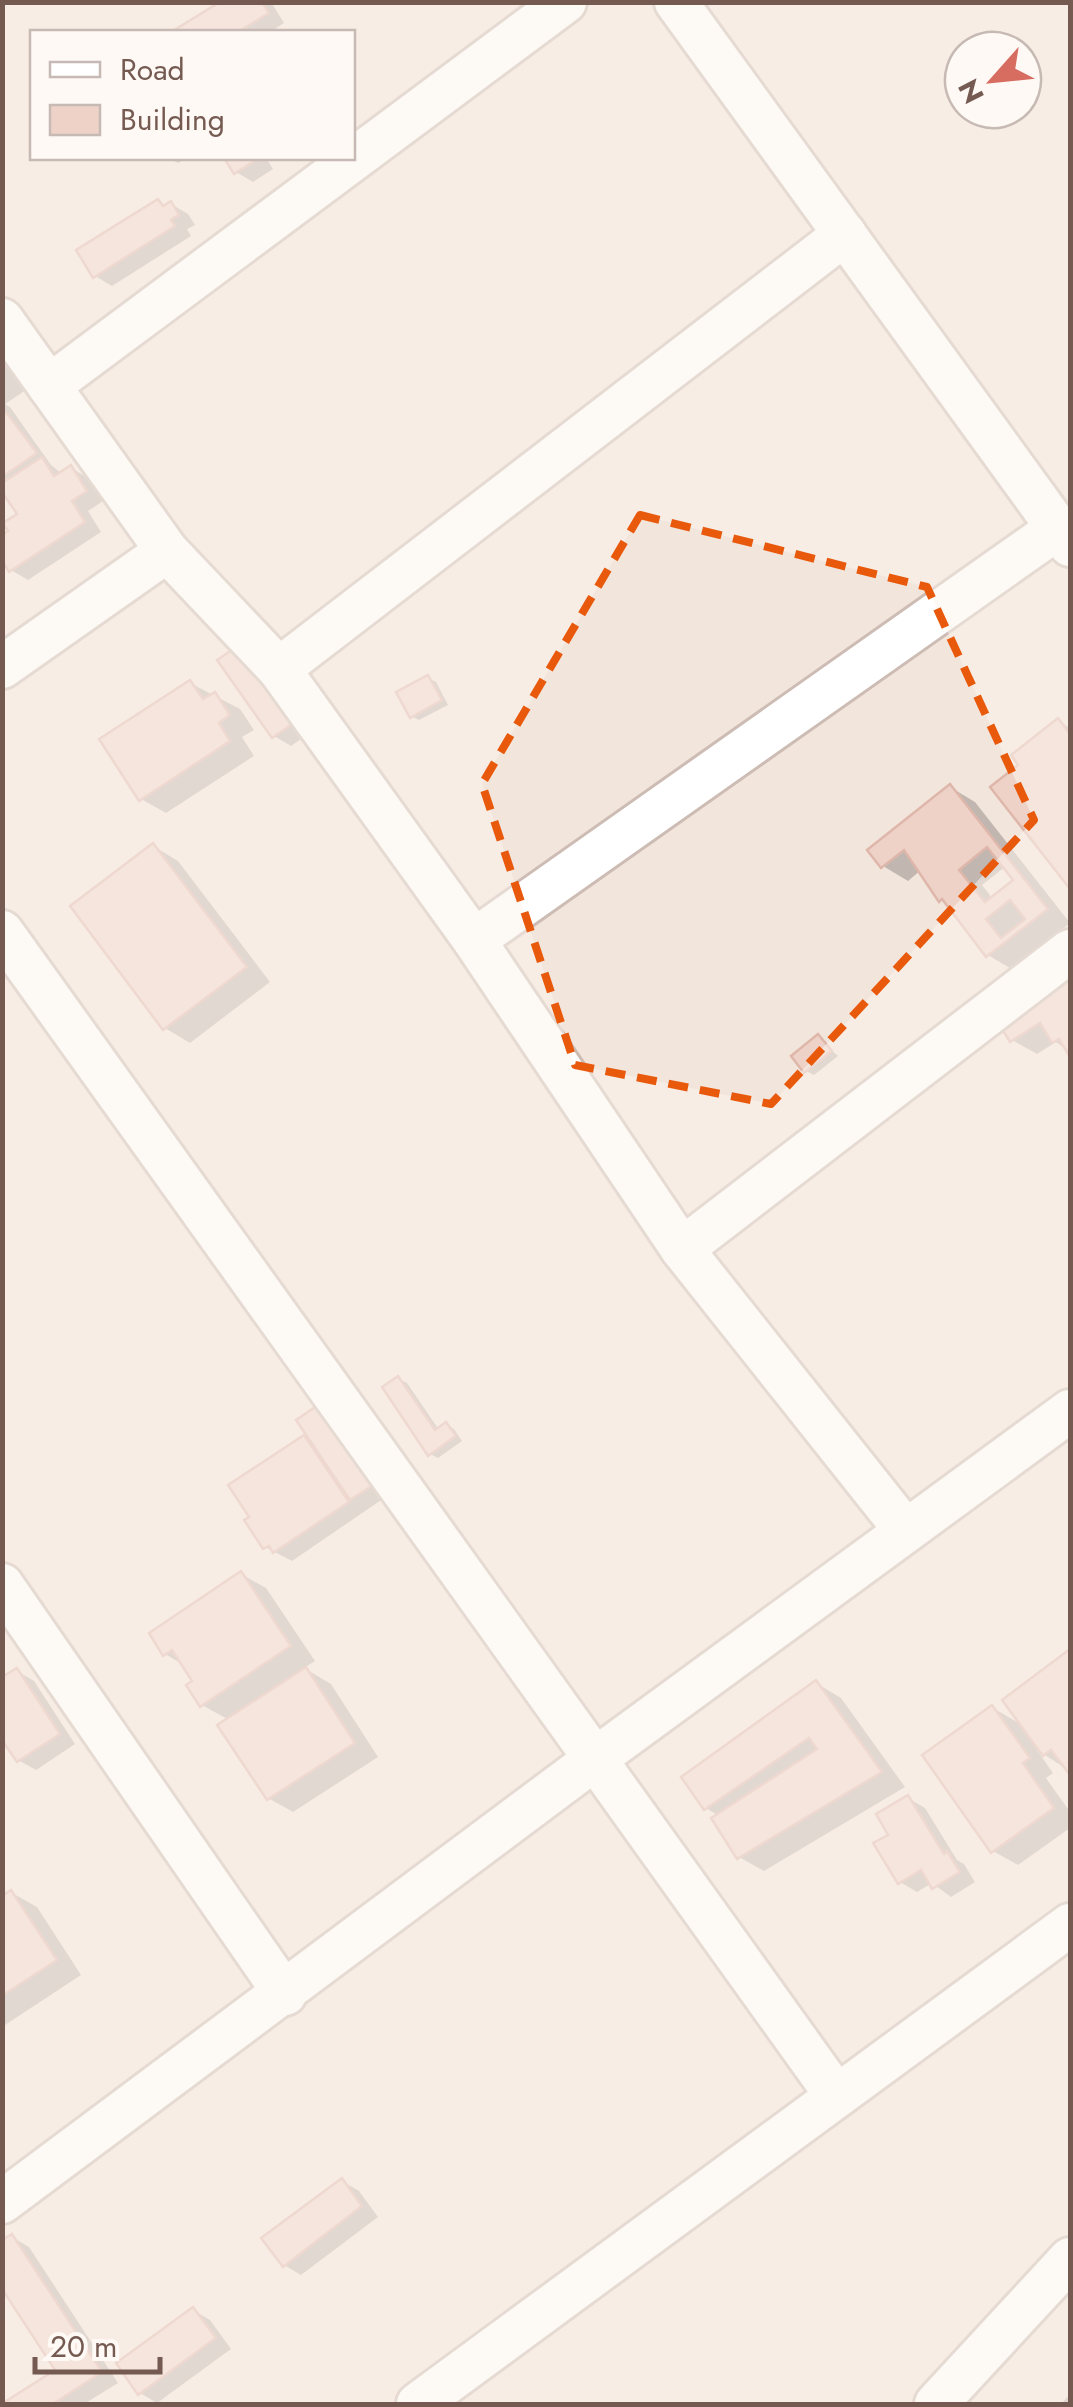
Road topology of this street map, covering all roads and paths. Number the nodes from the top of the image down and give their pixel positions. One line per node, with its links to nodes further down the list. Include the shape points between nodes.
1 (565, 2): 3 (street)
2 (676, 2): 5 (street)
3 (355, 158)
4 (353, 160): 7 (street)
5 (845, 234): 8 (street); 11 (street)
6 (2, 320): 7 (street)
7 (49, 386): 9 (street)
8 (1064, 536): 13 (street)
9 (167, 551): 10 (street); 11 (street)
10 (2, 667)
11 (279, 670): 13 (street)
12 (2, 932): 19 (street)
13 (474, 940): 15 (street)
14 (1070, 951): 15 (street)
15 (682, 1248): 17 (street)
16 (1070, 1411): 17 (street)
17 (906, 1531): 19 (street)
18 (2, 1585): 21 (street)
19 (596, 1759): 21 (street); 22 (street)
20 (1070, 1925): 22 (street)
21 (284, 1994): 23 (street)
22 (836, 2096): 25 (street)
23 (2, 2202)
24 (1070, 2259): 26 (street)
25 (418, 2404)
26 (936, 2404)

